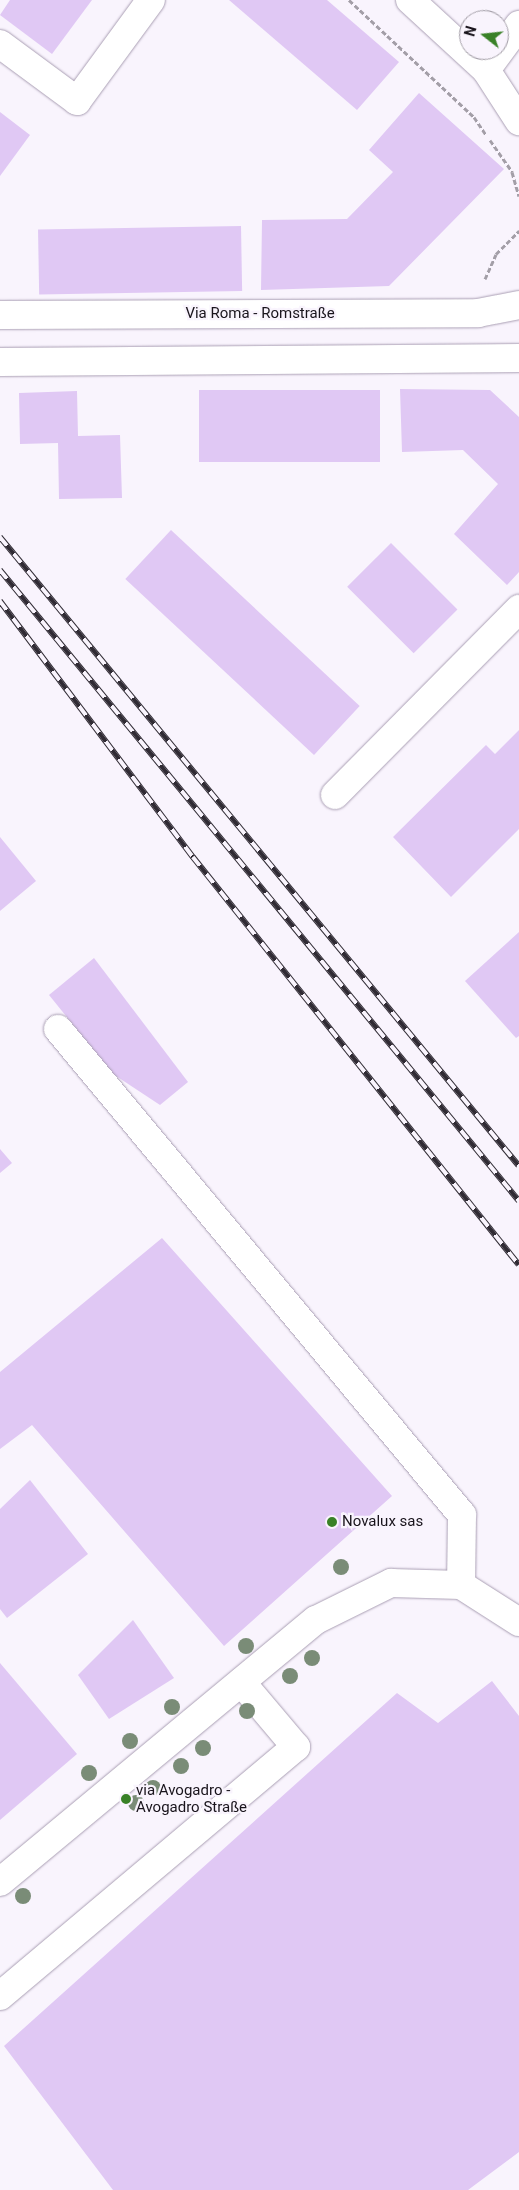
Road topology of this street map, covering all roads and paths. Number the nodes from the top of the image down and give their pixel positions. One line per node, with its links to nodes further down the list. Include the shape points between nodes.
1 (151, 0): 5 (street, via 77,101)
2 (349, 0): 8 (path, via 474,117 512,172)
3 (410, 0): 6 (street)
4 (519, 25): 6 (street)
5 (0, 44)
6 (486, 70): 7 (street)
7 (519, 121)
8 (519, 196)
9 (519, 231): 10 (path, via 496,254)
10 (484, 286)
11 (519, 305): 12 (street, Via Roma - Romstraße, via 478,313)
12 (0, 316)
13 (519, 358): 14 (street)
14 (0, 362)
15 (519, 609): 16 (street)
16 (335, 795)
17 (58, 1029): 18 (street, via 462,1515)
18 (461, 1585): 19 (street); 20 (street, via 391,1583 316,1620)
19 (519, 1622)
20 (240, 1682): 21 (street); 22 (street, via 296,1747)
21 (0, 1882)
22 (0, 1996)

